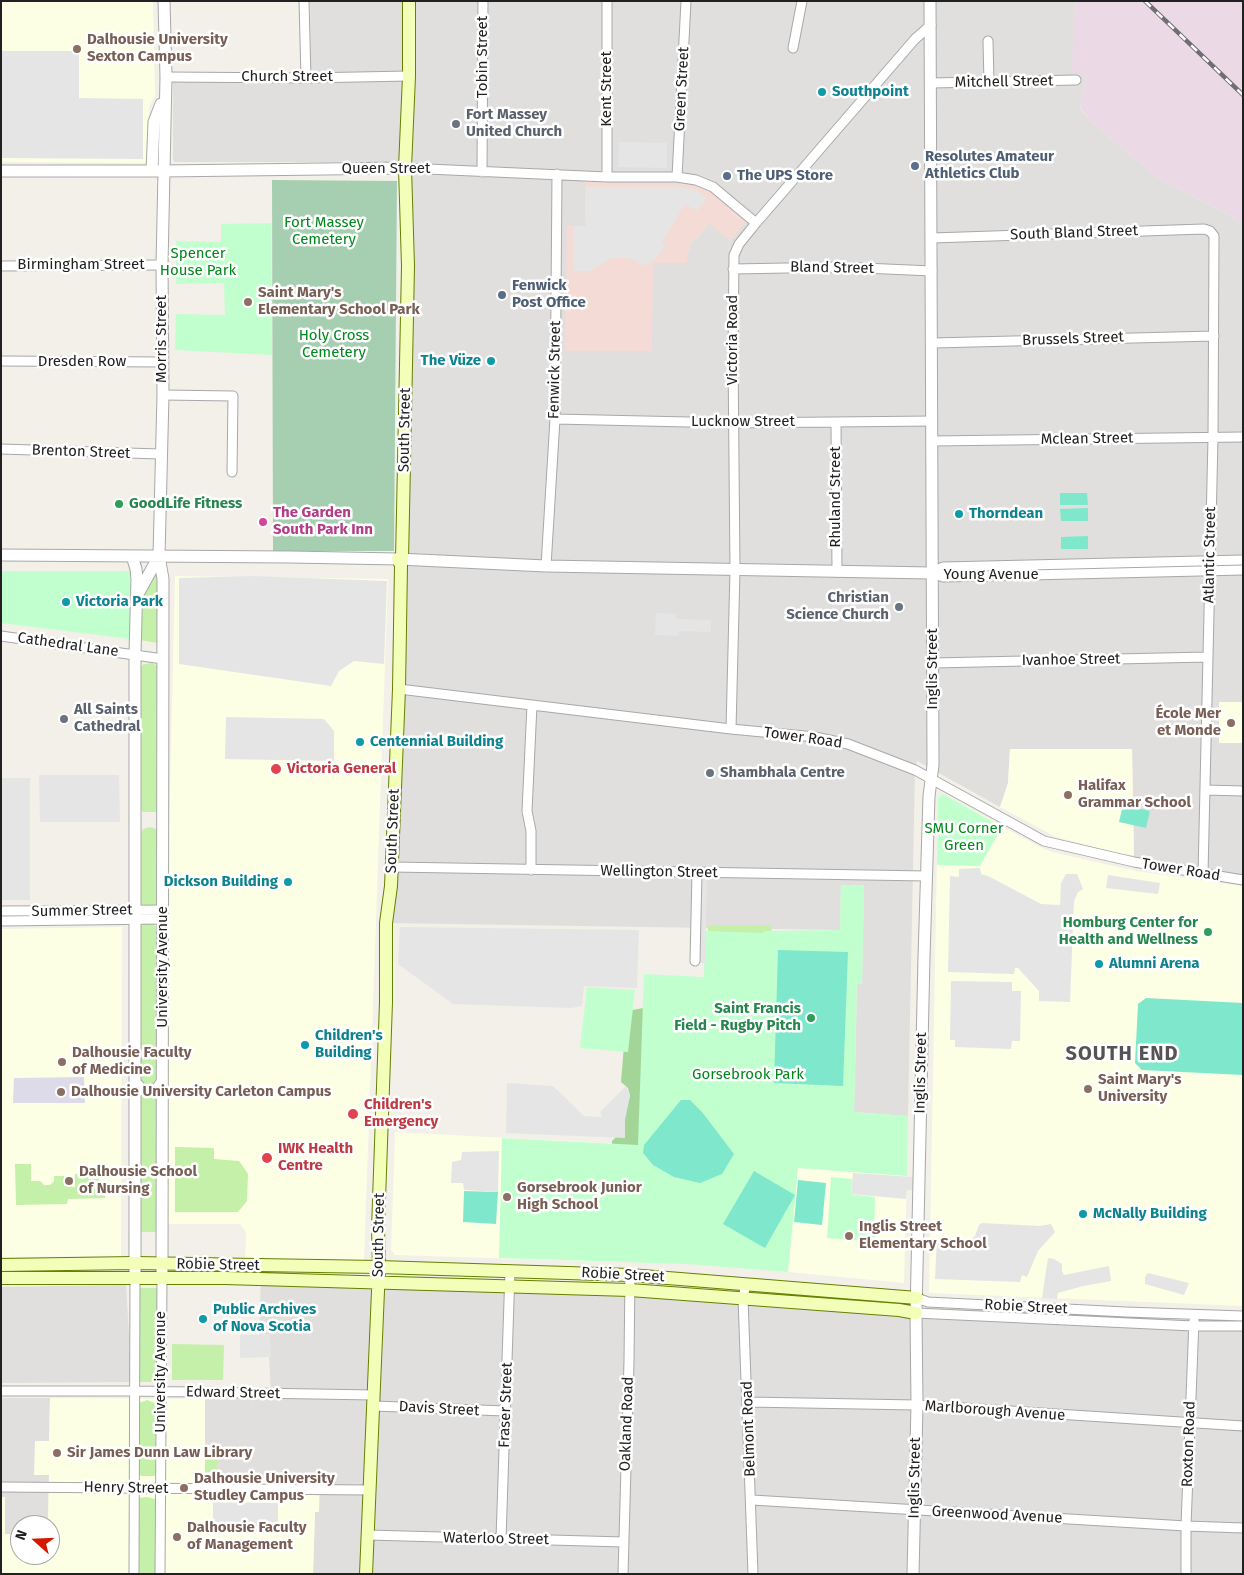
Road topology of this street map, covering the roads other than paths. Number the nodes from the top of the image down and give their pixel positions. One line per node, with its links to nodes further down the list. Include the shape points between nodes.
1 (164, 1): 13 (street, Morris Street)
2 (304, 1): 14 (street)
3 (409, 1): 12 (main road, South Street)
4 (483, 1): 21 (street, Tobin Street)
5 (607, 1): 23 (street, Kent Street)
6 (686, 1): 24 (street, Green Street)
7 (802, 1): 11 (street)
8 (930, 1): 9 (street, Inglis Street)
9 (931, 25): 16 (street, Inglis Street); 25 (street, Victoria Road, via 915,39)
10 (988, 41): 17 (street)
11 (793, 48)
12 (409, 76): 14 (street, Church Street); 18 (main road, South Street)
13 (166, 77): 14 (street, Church Street); 20 (street, Morris Street)
14 (306, 78)
15 (1076, 80): 17 (street, Mitchell Street)
16 (931, 83): 17 (street, Mitchell Street); 27 (street, Inglis Street)
17 (989, 83)
18 (405, 168): 20 (street, Queen Street); 21 (street, Queen Street); 50 (main road, South Street, via 408,266 402,558)
19 (1, 171): 20 (street, Queen Street)
20 (157, 171): 28 (street, Morris Street)
21 (482, 172): 22 (street, Queen Street)
22 (557, 174): 23 (street, Queen Street); 37 (street, Fenwick Street)
23 (607, 177): 24 (street, Queen Street)
24 (677, 177): 25 (street, Queen Street, via 713,187)
25 (756, 223): 30 (street, Victoria Road, via 736,250)
26 (1214, 236): 27 (street, South Bland Street, via 1204,229); 32 (street, Atlantic Street)
27 (932, 238): 31 (street, Inglis Street)
28 (162, 265): 29 (street, Birmingham Street); 35 (street, Morris Street)
29 (1, 266)
30 (733, 269): 31 (street, Bland Street, via 841,267); 40 (street, Victoria Road)
31 (932, 271): 33 (street, Inglis Street)
32 (1214, 336): 33 (street, Brussels Street); 41 (street, Atlantic Street)
33 (933, 343): 39 (street, Inglis Street)
34 (1, 361): 35 (street, Dresden Row)
35 (162, 362): 36 (street, Morris Street)
36 (163, 395): 45 (street, Morris Street); 46 (street, via 233,396)
37 (555, 419): 40 (street, Lucknow Street); 53 (street, Fenwick Street)
38 (836, 422): 39 (street, Lucknow Street); 40 (street, Lucknow Street); 57 (street, Rhuland Street)
39 (932, 422): 43 (street, Inglis Street)
40 (733, 423): 54 (street, Victoria Road)
41 (1213, 438): 42 (street, Mclean Street); 43 (street, Mclean Street); 52 (street, Atlantic Street)
42 (1243, 438)
43 (932, 441): 58 (street, Inglis Street)
44 (1, 449): 45 (street, Brenton Street)
45 (160, 454): 49 (street, Morris Street)
46 (232, 472)
47 (1, 555): 48 (street)
48 (132, 556): 49 (street); 59 (street, University Avenue)
49 (159, 556): 50 (street); 59 (street, University Avenue); 63 (street, University Avenue, via 163,579)
50 (398, 559): 53 (street); 65 (main road, South Street, via 401,565)
51 (1243, 560): 52 (street, Young Avenue)
52 (1210, 561): 56 (street, Atlantic Street); 58 (street, Young Avenue, via 943,567)
53 (546, 566): 54 (street)
54 (735, 570): 57 (street); 67 (street, Victoria Road)
55 (1243, 570): 56 (street, Young Avenue)
56 (1210, 571): 58 (street, Young Avenue, via 943,577); 62 (street, Atlantic Street)
57 (836, 572): 58 (street)
58 (931, 573): 64 (street, Inglis Street)
59 (137, 596): 61 (street, University Avenue)
60 (1, 636): 61 (street, Cathedral Lane)
61 (135, 654): 63 (street, Cathedral Lane); 79 (street, University Avenue)
62 (1208, 657): 64 (street, Ivanhoe Street); 69 (street, Atlantic Street)
63 (163, 659): 78 (street, University Avenue)
64 (934, 663): 68 (street, Inglis Street)
65 (399, 689): 66 (street, Tower Road); 71 (main road, South Street)
66 (532, 705): 67 (street, Tower Road); 72 (street, via 527,811 531,831)
67 (732, 729): 68 (street, Tower Road, via 815,737 848,744)
68 (931, 779): 74 (street, Tower Road, via 1044,842); 75 (street, Inglis Street)
69 (1205, 790): 70 (street); 74 (street, Atlantic Street)
70 (1243, 791)
71 (392, 868): 72 (street, Wellington Street); 87 (main road, South Street, via 386,923)
72 (531, 870): 73 (street, Wellington Street)
73 (697, 873): 75 (street, Wellington Street); 81 (street)
74 (1203, 874): 76 (street, Tower Road)
75 (926, 876): 98 (street, Inglis Street)
76 (1243, 880)
77 (1, 911): 79 (street, Summer Street)
78 (163, 914): 79 (street, Summer Street); 83 (street, University Avenue)
79 (135, 915): 80 (street, Summer Street); 82 (street, University Avenue)
80 (1, 921)
81 (695, 961)
82 (135, 1082): 83 (street, via 149,1091 157,1089); 84 (street, University Avenue)
83 (162, 1082): 86 (street, University Avenue)
84 (135, 1263): 85 (main road, Robie Street); 86 (main road, Robie Street); 90 (street, University Avenue)
85 (1, 1264)
86 (162, 1264): 87 (main road, Robie Street); 91 (street, University Avenue)
87 (379, 1267): 88 (main road, Robie Street); 93 (main road, South Street)
88 (510, 1271): 89 (main road, Robie Street); 95 (street, Fraser Street)
89 (630, 1274): 94 (main road, Robie Street); 96 (street, Oakland Road)
90 (135, 1277): 91 (main road, Robie Street); 92 (main road, Robie Street); 105 (street, University Avenue)
91 (162, 1277): 93 (main road, Robie Street); 106 (street, University Avenue)
92 (1, 1278)
93 (378, 1282): 95 (main road, Robie Street); 107 (main road, South Street)
94 (746, 1284): 97 (street, Belmont Road); 98 (main road, Robie Street)
95 (510, 1286): 96 (main road, Robie Street); 110 (street, Fraser Street)
96 (630, 1290): 97 (main road, Robie Street); 123 (street, Oakland Road)
97 (744, 1298): 99 (main road, Robie Street); 108 (street, Belmont Road)
98 (916, 1298): 99 (street, Inglis Street); 100 (street, Robie Street, via 928,1302)
99 (916, 1313): 102 (street, Robie Street); 109 (street, Inglis Street)
100 (1195, 1315): 101 (street, Robie Street); 102 (street, Roxton Road)
101 (1243, 1316)
102 (1193, 1326): 103 (street, Robie Street); 111 (street, Roxton Road)
103 (1243, 1326)
104 (1, 1391): 105 (street, Edward Street)
105 (135, 1391): 106 (street, Edward Street); 114 (street, University Avenue)
106 (161, 1392): 107 (street, Edward Street); 115 (street, University Avenue)
107 (374, 1400): 110 (street, Davis Street); 116 (main road, South Street)
108 (747, 1402): 109 (street, Marlborough Avenue); 117 (street, Belmont Road)
109 (917, 1406): 111 (street, Marlborough Avenue); 118 (street, Inglis Street)
110 (505, 1412): 122 (street, Fraser Street)
111 (1190, 1423): 112 (street, Marlborough Avenue); 119 (street, Roxton Road)
112 (1243, 1426)
113 (1, 1487): 114 (street, Henry Street)
114 (135, 1487): 115 (street, Henry Street); 124 (street, University Avenue)
115 (160, 1488): 116 (street, Henry Street); 125 (street, University Avenue)
116 (370, 1490): 121 (main road, South Street)
117 (752, 1500): 118 (street, Greenwood Avenue); 128 (street, Belmont Road)
118 (915, 1510): 119 (street, Greenwood Avenue); 129 (street, Inglis Street)
119 (1186, 1526): 120 (street, Greenwood Avenue); 130 (street, Roxton Road)
120 (1243, 1528)
121 (368, 1535): 122 (street, Waterloo Street); 126 (main road, South Street)
122 (501, 1539): 123 (street, Waterloo Street)
123 (624, 1542): 127 (street, Oakland Road)
124 (134, 1574)
125 (160, 1574)
126 (366, 1574)
127 (623, 1574)
128 (753, 1574)
129 (913, 1574)
130 (1186, 1574)

